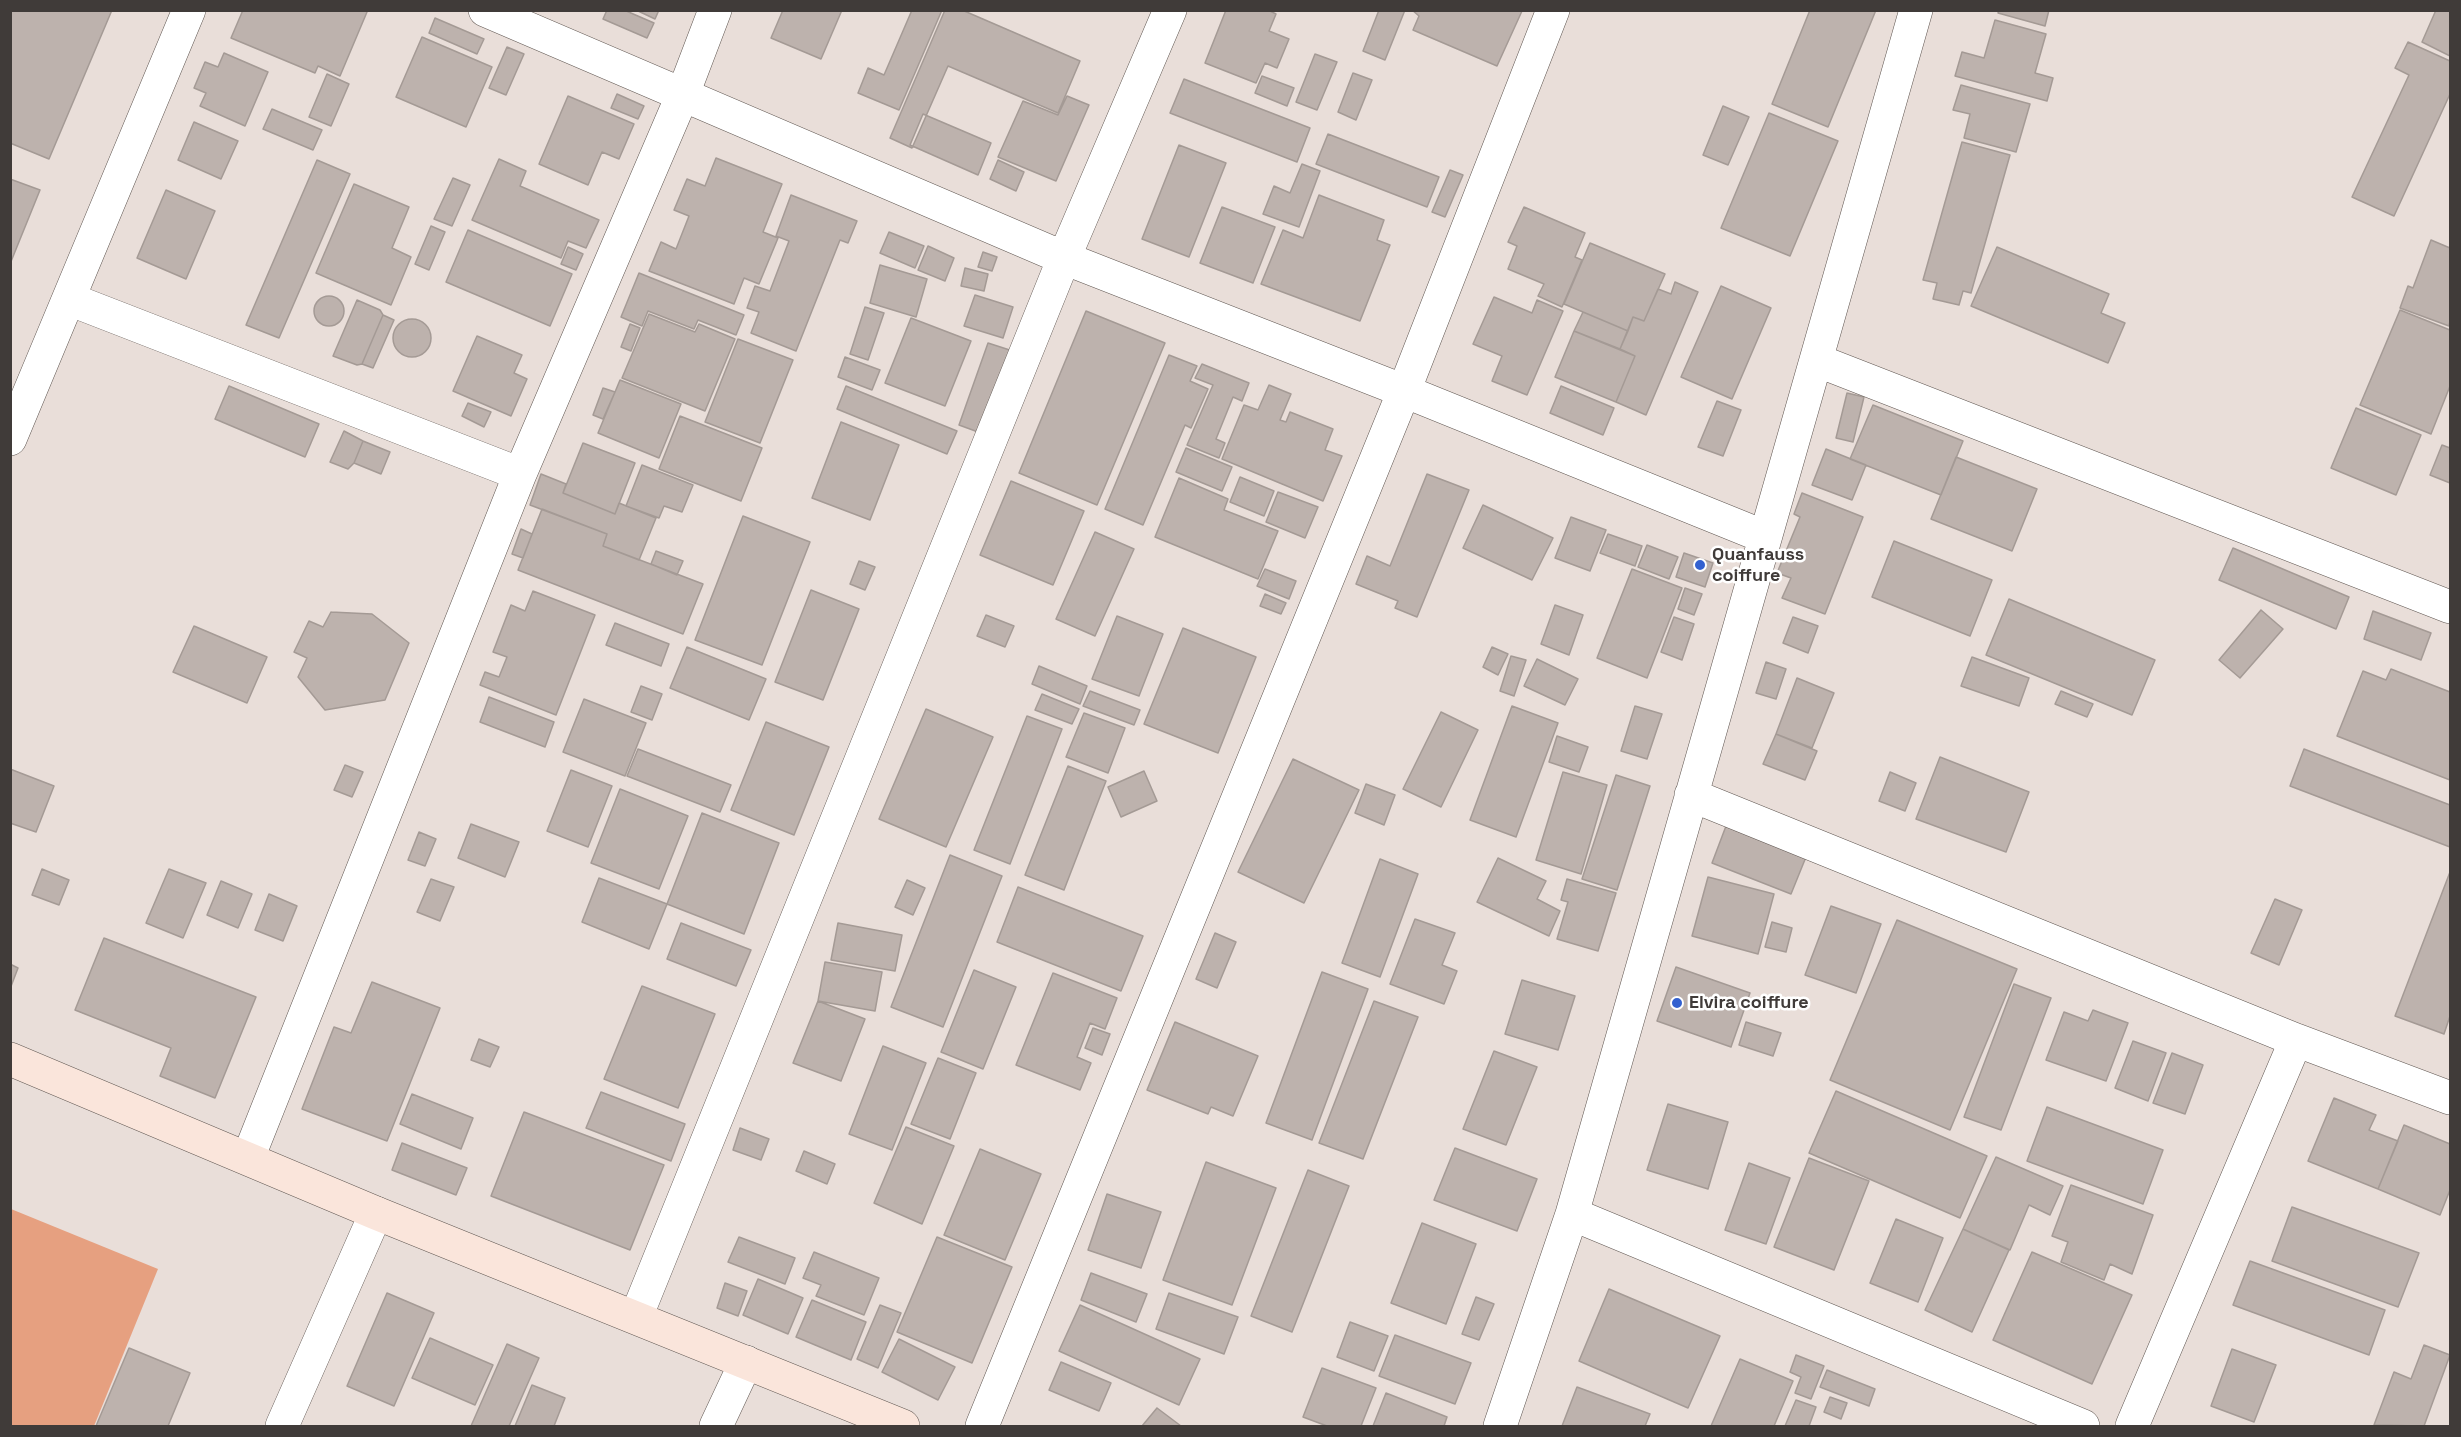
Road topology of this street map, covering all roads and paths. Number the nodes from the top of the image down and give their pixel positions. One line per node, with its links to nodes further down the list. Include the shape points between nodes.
1 (189, 10): 9 (street)
2 (485, 10): 7 (street)
3 (715, 10): 7 (street)
4 (1170, 10): 8 (street)
5 (1553, 10): 11 (street)
6 (1916, 10): 10 (street)
7 (683, 94): 8 (street); 13 (street)
8 (1064, 258): 11 (street); 23 (street)
9 (69, 299): 12 (street); 13 (street)
10 (1816, 360): 14 (street); 15 (street)
11 (1404, 392): 14 (street); 28 (street)
12 (10, 439)
13 (520, 474): 20 (street)
14 (1765, 537): 16 (street)
15 (2451, 607)
16 (1691, 795): 17 (street); 22 (street)
17 (2296, 1040): 19 (street); 31 (street)
18 (10, 1059): 20 (main road)
19 (2451, 1098)
20 (248, 1158): 21 (main road)
21 (376, 1213): 23 (main road); 25 (street)
22 (1572, 1214): 29 (street); 30 (street)
23 (636, 1317): 24 (main road)
24 (746, 1362): 26 (street); 27 (main road)
25 (282, 1426)
26 (716, 1426)
27 (903, 1426)
28 (982, 1426)
29 (1500, 1426)
30 (2083, 1426)
31 (2132, 1426)

